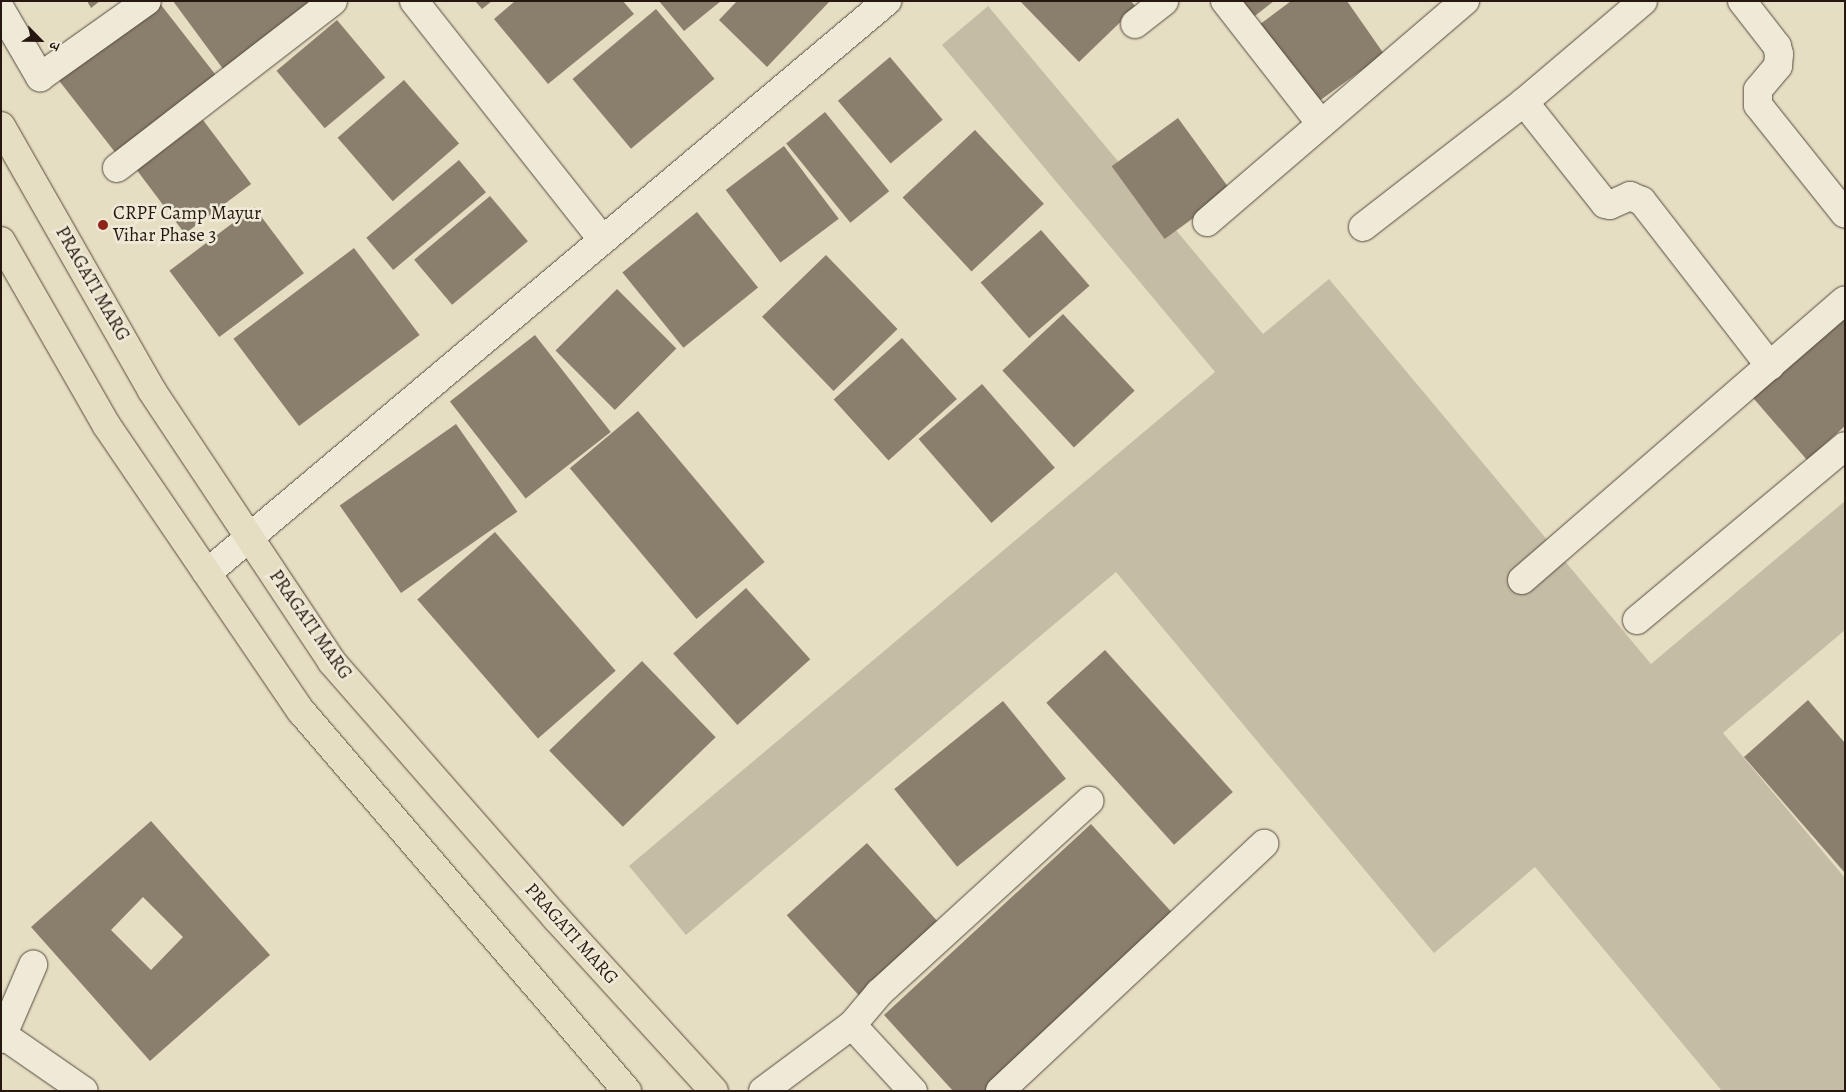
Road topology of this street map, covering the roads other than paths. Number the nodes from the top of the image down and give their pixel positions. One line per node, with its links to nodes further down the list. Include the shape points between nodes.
1 (147, 1): 10 (street, via 40,77)
2 (333, 1): 15 (street)
3 (414, 1): 19 (street)
4 (887, 1): 19 (street)
5 (1164, 1): 11 (street)
6 (1225, 1): 13 (street)
7 (1465, 1): 13 (street)
8 (1742, 1): 16 (street, via 1780,54 1778,66 1758,90 1758,105)
9 (1633, 4): 12 (street)
10 (1, 10)
11 (1135, 24)
12 (1524, 102): 18 (street); 22 (street, via 1605,204 1630,196 1642,201)
13 (1321, 124): 17 (street)
14 (1, 126): 24 (main road, PRAGATI MARG, via 152,391)
15 (117, 168)
16 (1845, 214)
17 (1206, 222)
18 (1363, 228)
19 (602, 239): 24 (street)
20 (1, 240): 25 (main road, via 106,426)
21 (1845, 300): 22 (street)
22 (1770, 366): 26 (street)
23 (1845, 446): 27 (street)
24 (250, 538): 25 (street); 35 (main road, PRAGATI MARG, via 332,662 556,918)
25 (207, 573): 34 (main road, via 301,711)
26 (1522, 580)
27 (1637, 620)
28 (1089, 801): 31 (street, via 879,993)
29 (1264, 844): 38 (street)
30 (33, 965): 32 (street)
31 (852, 1025): 36 (street); 37 (street)
32 (2, 1037): 33 (street)
33 (84, 1091)
34 (627, 1091)
35 (714, 1091)
36 (763, 1091)
37 (913, 1091)
38 (1000, 1091)

